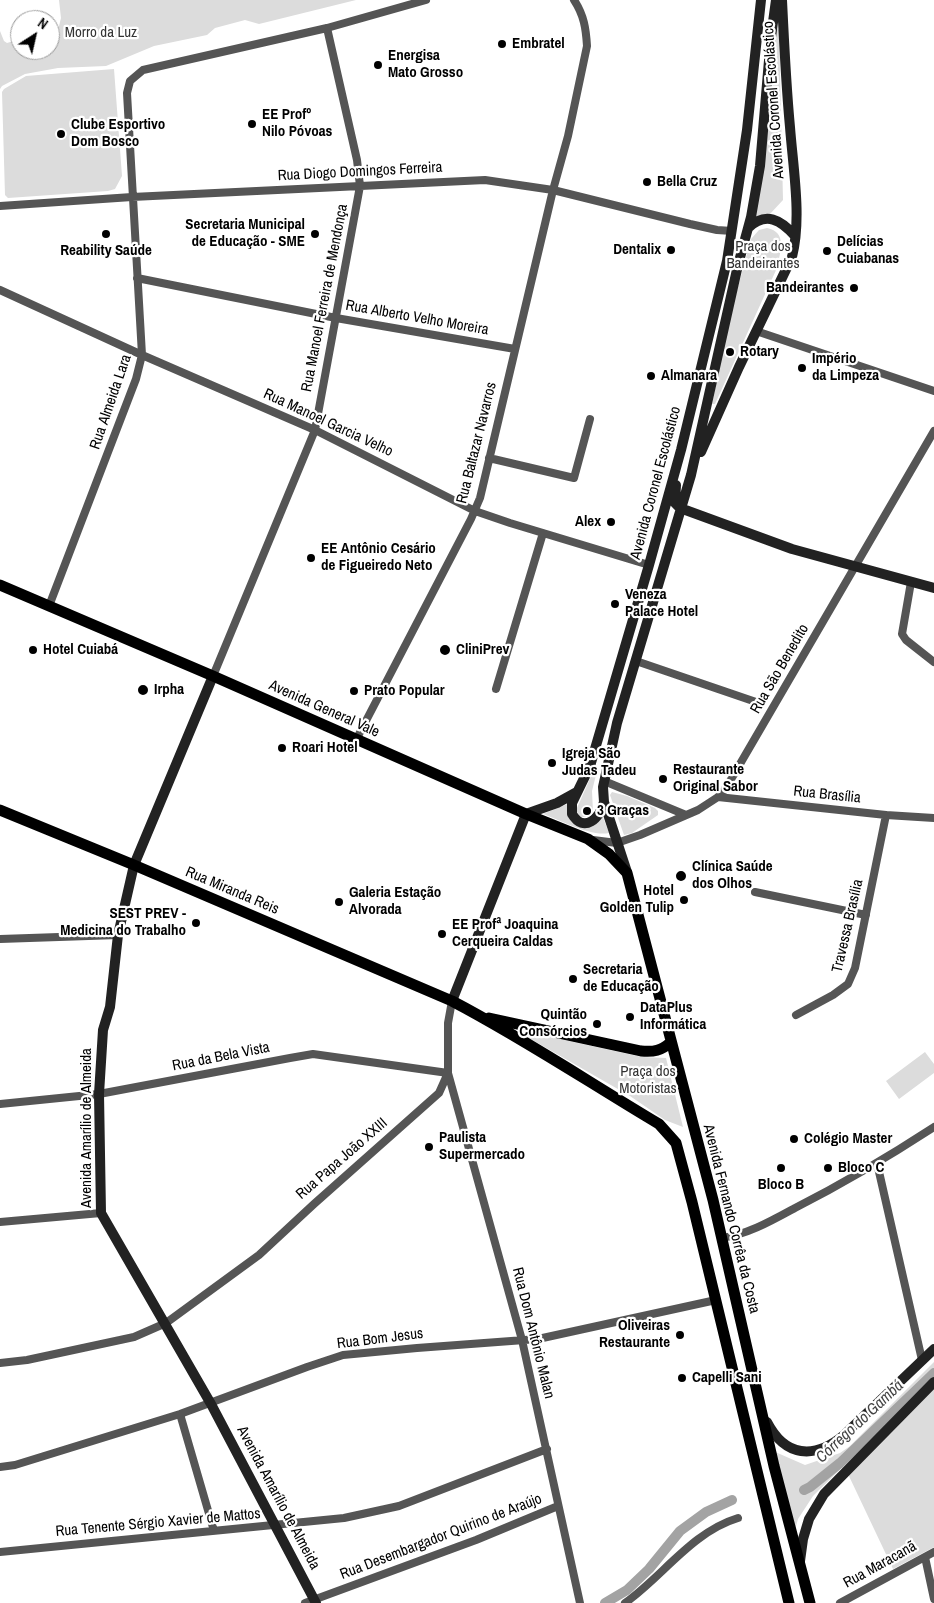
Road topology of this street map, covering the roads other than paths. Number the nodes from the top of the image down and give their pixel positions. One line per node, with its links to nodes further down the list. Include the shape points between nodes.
1 (426, 0): 6 (street)
2 (574, 0): 8 (street, Rua Baltazar Navarros, via 582,12 587,46)
3 (761, 0): 12 (main road, Avenida Coronel Escolástico, via 747,130)
4 (776, 0): 11 (main road, Avenida Coronel Escolástico, via 760,166)
5 (782, 0): 13 (main road, Avenida Coronel Escolástico)
6 (327, 28): 7 (street, Rua Manoel Ferreira de Mendonça); 9 (street, Rua Almeida Lara, via 137,73 130,81 127,93)
7 (360, 186): 8 (street, Rua Diogo Domingos Ferreira, via 485,180); 9 (street, Rua Diogo Domingos Ferreira); 17 (street, Rua Manoel Ferreira de Mendonça)
8 (553, 190): 12 (street, Rua Diogo Domingos Ferreira); 19 (street, Rua Baltazar Navarros)
9 (132, 197): 10 (street, Rua Diogo Domingos Ferreira); 15 (street, Rua Almeida Lara)
10 (0, 206)
11 (750, 222): 12 (main road); 13 (main road, via 769,218 780,221); 14 (main road); 27 (main road, Avenida Coronel Escolástico)
12 (731, 236): 14 (main road, Avenida Coronel Escolástico)
13 (796, 236): 18 (main road, Avenida Coronel Escolástico, via 792,257)
14 (727, 261): 25 (main road, Avenida Coronel Escolástico)
15 (137, 278): 17 (street, Rua Alberto Velho Moreira); 20 (street, Rua Almeida Lara)
16 (0, 290): 20 (street, Rua Manoel Garcia Velho)
17 (336, 318): 19 (street, Rua Alberto Velho Moreira); 23 (street, Rua Manoel Ferreira de Mendonça)
18 (756, 331): 21 (street); 27 (main road, Avenida Coronel Escolástico)
19 (515, 348): 26 (street, Rua Baltazar Navarros)
20 (142, 355): 23 (street, Rua Manoel Garcia Velho); 36 (street, Rua Almeida Lara, via 136,379)
21 (934, 391)
22 (590, 419): 26 (street, via 574,478)
23 (315, 430): 29 (street, Rua Manoel Garcia Velho); 39 (street, Rua Manoel Ferreira de Mendonça)
24 (934, 431): 32 (street, Rua São Benedito)
25 (680, 450): 28 (main road, via 675,500); 31 (main road, Avenida Coronel Escolástico)
26 (489, 458): 29 (street, Rua Baltazar Navarros)
27 (690, 475): 28 (main road, Avenida Coronel Escolástico)
28 (680, 508): 32 (main road); 37 (main road, Avenida Coronel Escolástico)
29 (475, 510): 30 (street, Rua Manoel Garcia Velho); 42 (street, Rua Baltazar Navarros)
30 (543, 533): 31 (street, Rua Manoel Garcia Velho); 40 (street)
31 (649, 566): 44 (main road, Avenida Coronel Escolástico, via 593,757)
32 (855, 568): 33 (main road); 45 (street, Rua São Benedito, via 732,780)
33 (911, 582): 35 (main road); 38 (street, via 902,634)
34 (0, 585): 36 (main road, Avenida General Vale)
35 (934, 588)
36 (49, 606): 39 (main road, Avenida General Vale)
37 (636, 661): 41 (street); 43 (main road, Avenida Coronel Escolástico)
38 (934, 662)
39 (213, 676): 42 (main road, Avenida General Vale); 54 (main road, Avenida Amarílio de Almeida)
40 (496, 689)
41 (759, 703)
42 (356, 740): 48 (main road, Avenida General Vale)
43 (604, 781): 46 (main road, Avenida Coronel Escolástico); 49 (street)
44 (580, 789): 46 (main road, Avenida Coronel Escolástico, via 571,810 579,821 596,819); 48 (main road, via 557,803)
45 (718, 797): 49 (street, Rua São Benedito); 50 (street, Rua Brasília)
46 (604, 802): 53 (main road, Avenida Coronel Escolástico)
47 (0, 810): 54 (main road, Rua Miranda Reis)
48 (526, 814): 52 (main road, Avenida General Vale); 60 (main road, Rua Papa João XXIII)
49 (686, 815): 53 (street, Rua São Benedito)
50 (886, 815): 51 (street, Rua Brasília); 57 (street, Travessa Brasília)
51 (934, 818)
52 (588, 839): 53 (street, Rua São Benedito); 55 (main road, Avenida General Vale)
53 (617, 843): 55 (main road, Avenida Fernando Corrêa da Costa)
54 (134, 865): 58 (main road, Avenida Amarílio de Almeida); 60 (main road, Rua Miranda Reis)
55 (627, 873): 63 (main road, Avenida Fernando Corrêa da Costa)
56 (755, 892): 57 (street)
57 (866, 915): 62 (street, Travessa Brasília, via 855,968 848,984)
58 (118, 935): 59 (street); 65 (main road, Avenida Amarílio de Almeida, via 110,1008 103,1030)
59 (0, 939)
60 (452, 1001): 61 (main road); 64 (street, Rua Papa João XXIII, via 448,1023)
61 (479, 1015): 63 (main road, via 641,1051 654,1052); 72 (main road, via 659,1124 676,1143)
62 (796, 1015)
63 (671, 1042): 71 (main road, Avenida Fernando Corrêa da Costa)
64 (448, 1073): 65 (street, Rua da Bela Vista, via 313,1054); 73 (street, Rua Papa João XXIII, via 439,1094 259,1254); 74 (street, Rua Dom Antônio Malan)
65 (99, 1094): 66 (street, Rua da Bela Vista); 69 (main road, Avenida Amarílio de Almeida)
66 (0, 1104)
67 (934, 1127): 68 (street)
68 (877, 1163): 71 (street, via 774,1219 741,1234); 76 (street)
69 (100, 1213): 70 (street); 73 (main road, Avenida Amarílio de Almeida)
70 (0, 1222)
71 (721, 1238): 80 (main road, Avenida Fernando Corrêa da Costa)
72 (716, 1300): 74 (street, Rua Bom Jesus, via 538,1340); 96 (main road)
73 (166, 1323): 77 (street, Rua Papa João XXIII, via 134,1337); 79 (main road, Avenida Amarílio de Almeida)
74 (522, 1340): 79 (street, Rua Bom Jesus, via 344,1355); 82 (street, Rua Dom Antônio Malan)
75 (934, 1349): 76 (main road)
76 (922, 1360): 80 (main road, via 836,1442 821,1448 797,1450 784,1445 772,1432)
77 (0, 1363)
78 (934, 1382): 91 (main road, via 824,1494 807,1524)
79 (211, 1404): 81 (street, Rua Bom Jesus); 86 (main road, Avenida Amarílio de Almeida)
80 (761, 1410): 91 (main road, Avenida Fernando Corrêa da Costa)
81 (180, 1414): 83 (street, Rua Bom Jesus); 87 (street)
82 (547, 1449): 84 (street, Rua Dom Antônio Malan); 86 (street, Rua Tenente Sérgio Xavier de Mattos, via 398,1506 344,1518)
83 (0, 1467)
84 (558, 1506): 93 (street, Rua Desembargador Quirino de Araújo); 94 (street, Rua Dom Antônio Malan)
85 (738, 1518): 95 (street, via 704,1536)
86 (276, 1526): 87 (street, Rua Tenente Sérgio Xavier de Mattos); 93 (main road, Avenida Amarílio de Almeida)
87 (214, 1531): 88 (street, Rua Tenente Sérgio Xavier de Mattos)
88 (0, 1552)
89 (934, 1552): 90 (street, Rua Maracanã)
90 (925, 1557): 92 (street); 98 (street, Rua Maracanã)
91 (799, 1564): 97 (main road, Avenida Fernando Corrêa da Costa)
92 (934, 1599)
93 (311, 1602)
94 (579, 1603)
95 (625, 1603)
96 (788, 1603)
97 (810, 1603)
98 (840, 1603)

